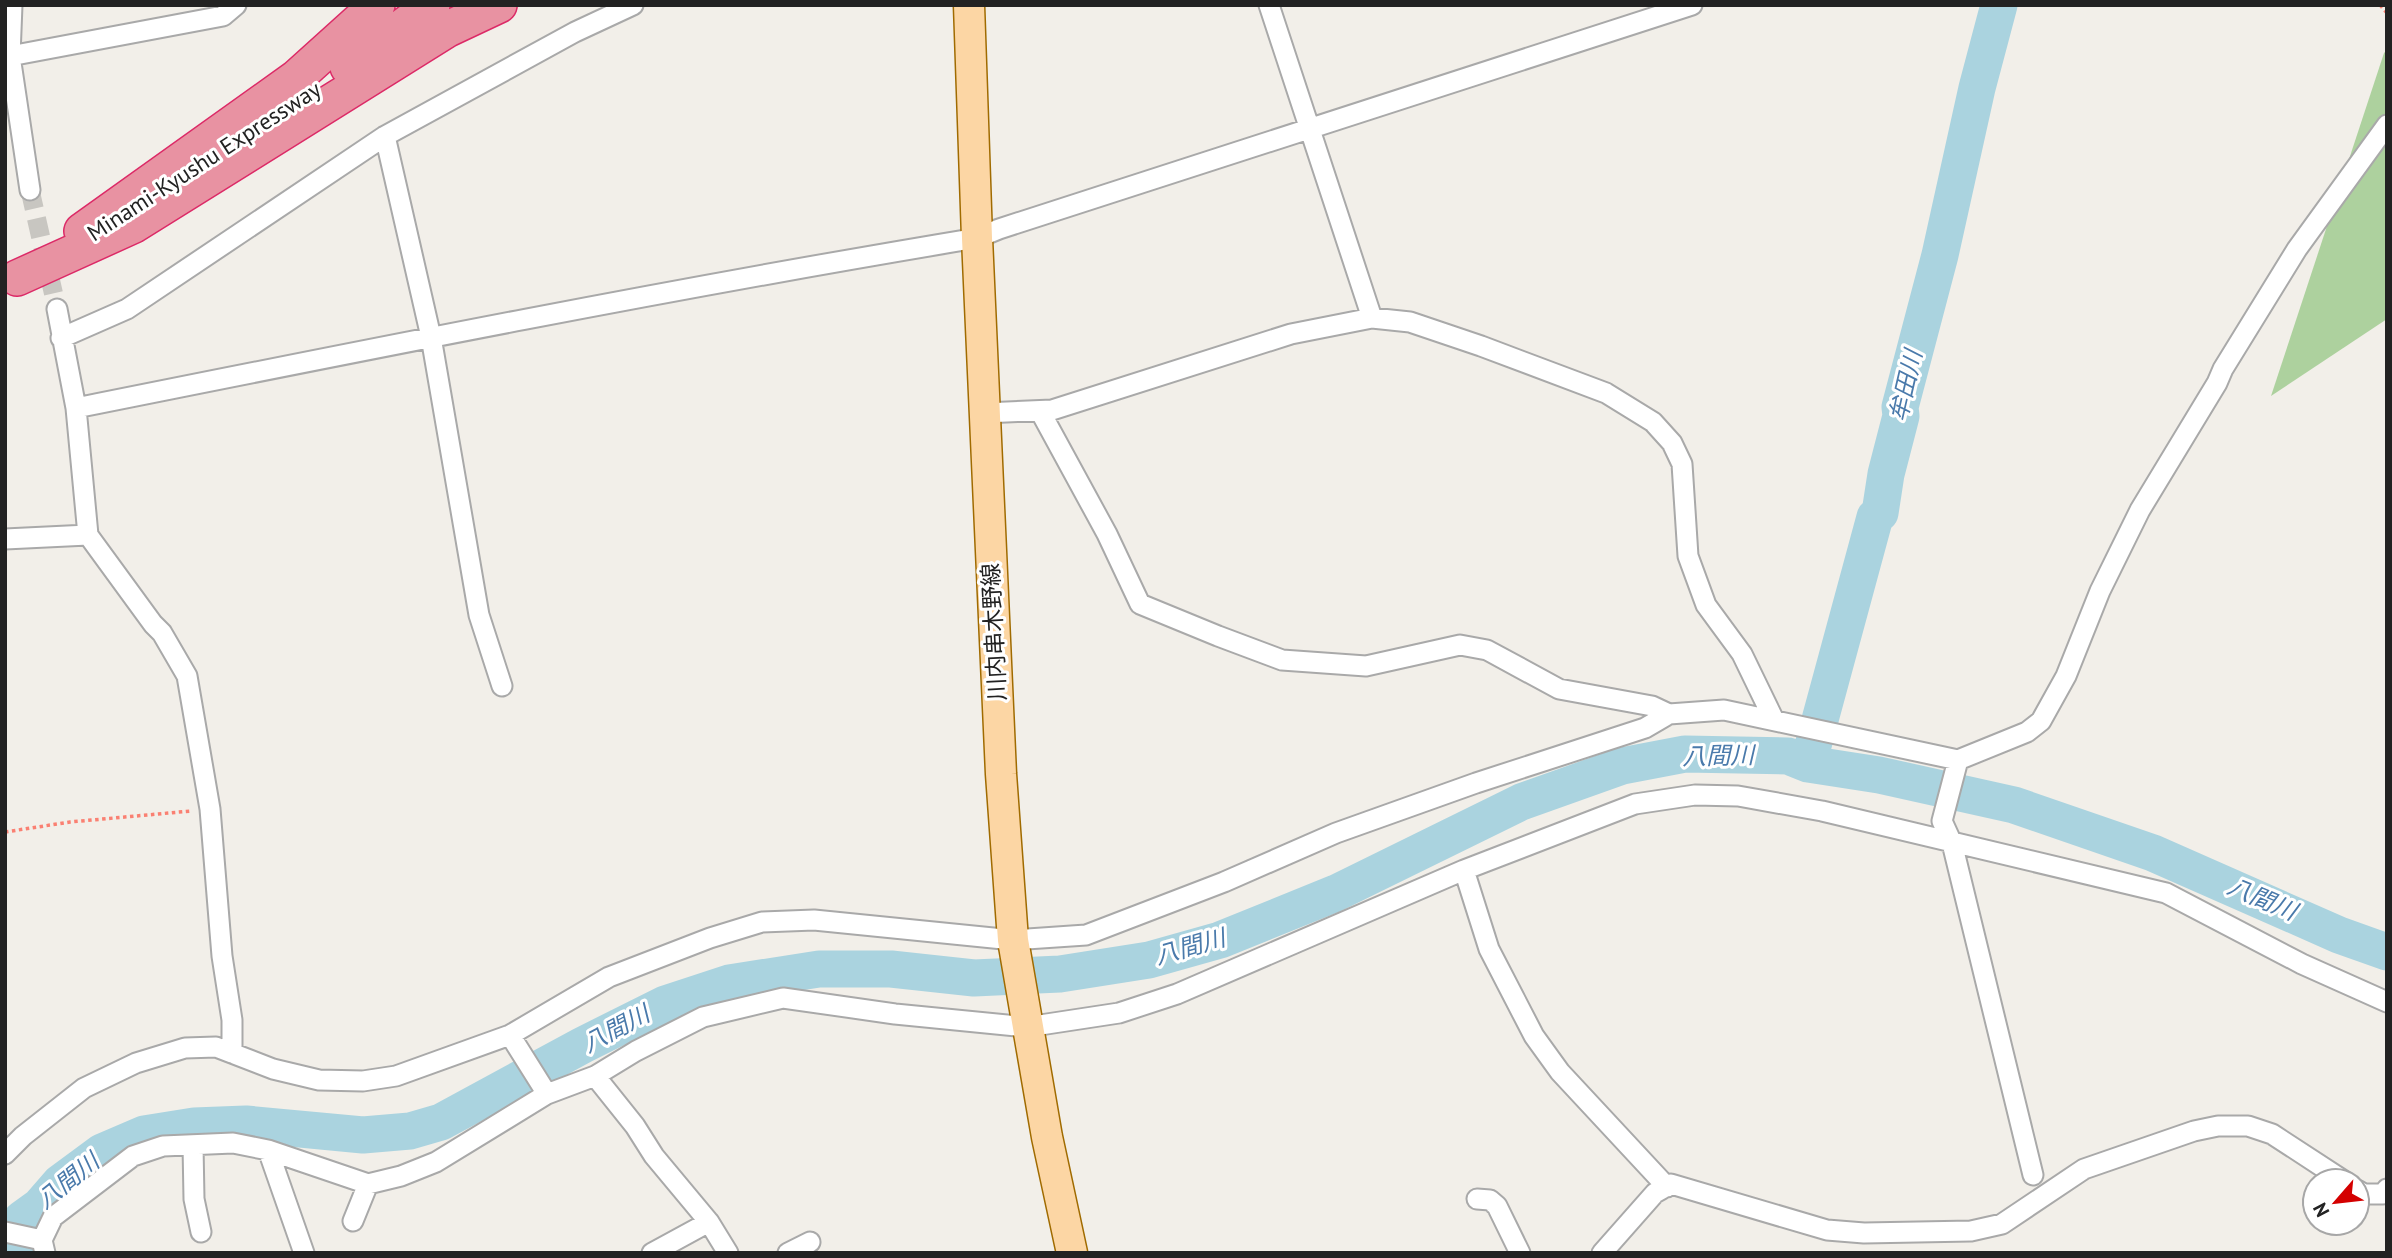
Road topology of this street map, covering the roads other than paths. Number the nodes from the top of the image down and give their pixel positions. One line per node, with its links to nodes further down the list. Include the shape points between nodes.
1 (12, 5): 10 (street)
2 (236, 5): 10 (street, via 223,16)
3 (377, 5): 16 (highway, via 296,78)
4 (432, 5): 16 (highway, Minami-Kyushu Expressway, via 219,158)
5 (499, 5): 16 (highway, via 448,29 134,225)
6 (633, 5): 13 (street)
7 (969, 5): 15 (main road, 川内串木野線)
8 (1269, 5): 12 (street)
9 (1692, 5): 12 (street)
10 (10, 55): 14 (street)
11 (2387, 125): 29 (street, via 2297,249 2140,510 2099,591 2066,676 2041,720 2027,732)
12 (1311, 130): 15 (street); 18 (street)
13 (385, 136): 19 (street); 20 (street, via 127,309)
14 (30, 190)
15 (976, 238): 19 (street); 23 (main road, 川内串木野線)
16 (11, 281)
17 (57, 310): 20 (street)
18 (1372, 317): 22 (street, via 1291,334); 28 (street, via 1410,322 1481,346 1606,393 1653,422 1672,443 1682,464 1688,556 1706,605 1742,654)
19 (431, 337): 21 (street); 26 (street, via 479,615)
20 (61, 338): 21 (street)
21 (76, 408): 24 (street)
22 (1041, 411): 23 (street); 27 (street, via 1140,604 1282,660 1366,666 1460,645 1487,650 1559,689 1652,706)
23 (985, 413): 32 (main road, 川内串木野線)
24 (88, 535): 25 (street); 36 (street, via 162,633 187,676 210,809)
25 (5, 539)
26 (502, 685)
27 (1670, 715): 28 (street, via 1724,710); 32 (street, via 1336,833 1086,935)
28 (1774, 720): 29 (street)
29 (1957, 765): 30 (street, via 1942,821)
30 (1952, 843): 31 (street, via 1822,811 1738,796 1695,795 1635,804); 33 (street, via 2166,893 2302,964); 43 (street)
31 (1464, 870): 34 (street, via 1177,994 1119,1013); 45 (street, via 1489,949 1534,1036 1560,1072)
32 (1013, 940): 34 (main road, 川内串木野線); 35 (street, via 814,920 762,922 609,976)
33 (2387, 1002)
34 (1027, 1027): 37 (street, via 783,998 703,1017); 59 (main road, 川内串木野線)
35 (510, 1035): 36 (street, via 396,1076 363,1081 319,1080); 38 (street)
36 (232, 1053): 41 (street, via 216,1047 185,1048 136,1063 84,1088)
37 (595, 1076): 38 (street); 50 (street)
38 (547, 1094): 44 (street, via 436,1163)
39 (193, 1145): 40 (street, via 233,1143); 52 (street, via 194,1199); 54 (street, via 163,1146 133,1156 53,1217)
40 (268, 1150): 44 (street); 55 (street)
41 (5, 1154)
42 (2323, 1167): 45 (street, via 2272,1134 2249,1126 2218,1126 2084,1169 2002,1224 1971,1231 1827,1230 1671,1184)
43 (2033, 1175)
44 (368, 1184): 49 (street)
45 (1667, 1187): 61 (street, via 1655,1194)
46 (2387, 1189): 47 (street)
47 (2371, 1194)
48 (1477, 1199): 60 (street, via 1497,1206)
49 (353, 1221)
50 (709, 1222): 56 (street); 57 (street)
51 (5, 1232): 54 (street)
52 (201, 1232)
53 (810, 1241): 58 (street)
54 (40, 1244)
55 (304, 1253)
56 (652, 1253)
57 (728, 1253)
58 (788, 1253)
59 (1072, 1253)
60 (1520, 1253)
61 (1602, 1253)

